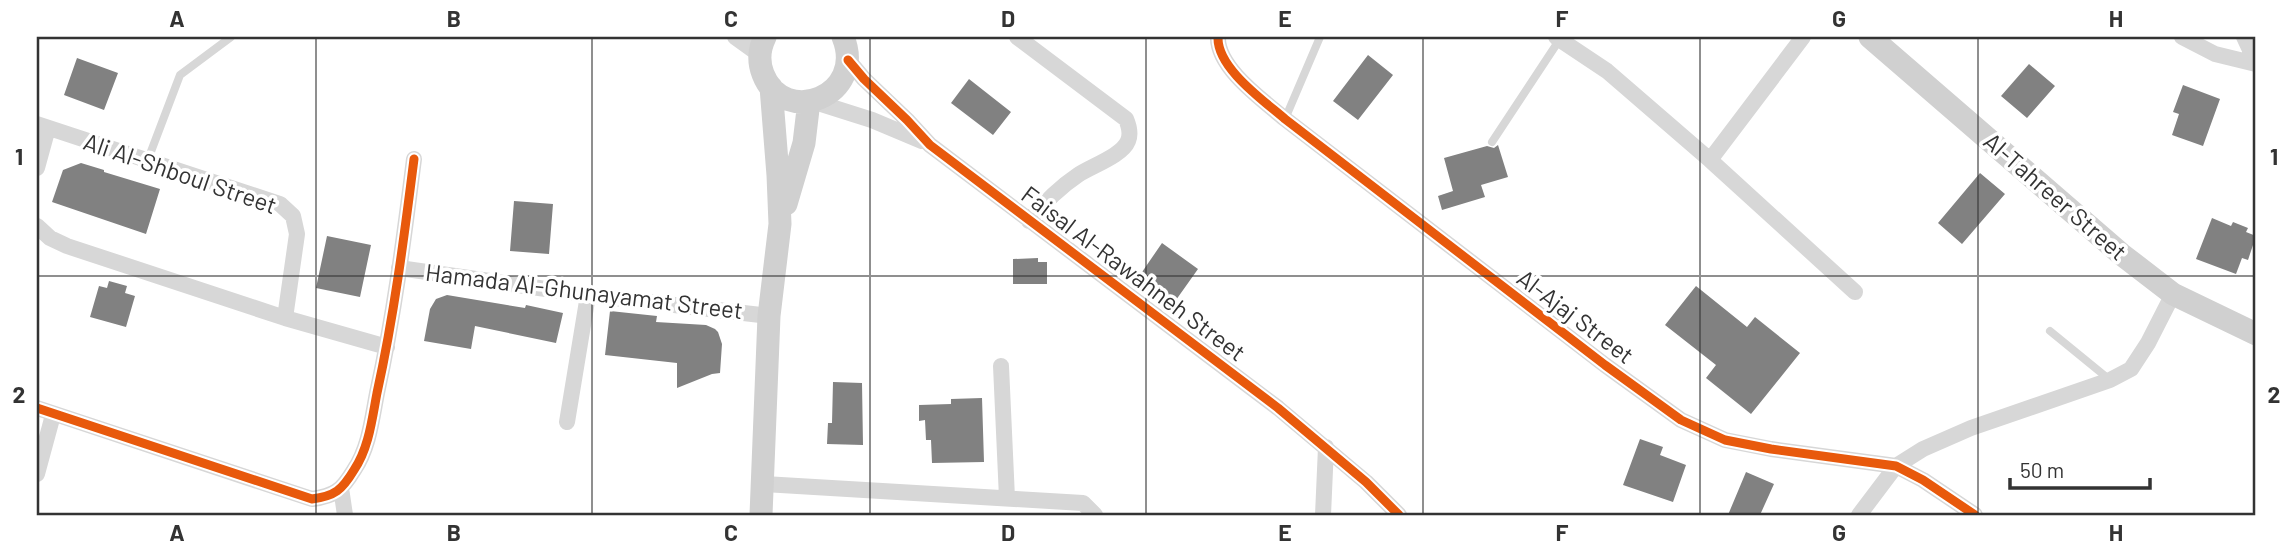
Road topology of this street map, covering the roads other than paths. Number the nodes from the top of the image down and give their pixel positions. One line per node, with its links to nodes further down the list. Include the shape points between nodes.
1 (231, 37): 23 (lane, via 180,75)
2 (735, 37): 12 (street)
3 (843, 37): 13 (street)
4 (1017, 37): 25 (street, via 1126,119 1130,129 1122,150 1077,175)
5 (1218, 37): 17 (street, Al-Ajaj Street, via 1226,64)
6 (1320, 37): 17 (lane)
7 (1803, 37): 22 (street)
8 (1870, 37): 30 (street, Al-Tahreer Street)
9 (2182, 37): 14 (street, via 2215,54)
10 (2244, 37): 14 (street)
11 (1558, 38): 19 (lane); 22 (street, via 1607,71)
12 (762, 46): 15 (street, via 764,78)
13 (848, 60): 16 (street, via 833,91); 20 (street, Faisal Al-Rawahneh Street)
14 (2256, 64)
15 (771, 87): 16 (street, via 788,99); 26 (street)
16 (810, 101): 20 (street, Faisal Al-Rawahneh Street, via 872,120); 26 (street, via 804,143)
17 (1285, 119): 43 (street, Al-Ajaj Street, via 1681,420 1725,440)
18 (43, 126): 23 (street, Ali Al-Shboul Street); 24 (street, Ali Al-Shboul Street)
19 (1492, 142)
20 (930, 145): 25 (street, Faisal Al-Rawahneh Street)
21 (414, 159): 28 (street)
22 (1710, 160): 29 (street)
23 (147, 162): 33 (street, Ali Al-Shboul Street, via 280,204 293,216 297,234)
24 (37, 167)
25 (1029, 220): 42 (street, Faisal Al-Rawahneh Street)
26 (780, 224): 32 (street)
27 (37, 226): 33 (street, via 67,246)
28 (400, 268): 31 (street, Hamada Al-Ghunayamat Street); 36 (street)
29 (1855, 292)
30 (2172, 294): 35 (street, Al-Tahreer Street); 38 (street, via 2131,369)
31 (589, 295): 32 (street, Hamada Al-Ghunayamat Street); 41 (street)
32 (769, 316): 45 (street)
33 (285, 317): 36 (street)
34 (2050, 331): 38 (lane)
35 (2256, 334)
36 (387, 347): 46 (street, via 366,447)
37 (1001, 366): 47 (street)
38 (2110, 380): 43 (street, via 1944,439)
39 (37, 408): 40 (street)
40 (53, 415): 44 (street); 46 (street, via 312,499)
41 (567, 422)
42 (1326, 447): 51 (street); 52 (street, Faisal Al-Rawahneh Street)
43 (1896, 466): 53 (street); 54 (street, Al-Ajaj Street)
44 (37, 474)
45 (764, 484): 47 (street); 49 (street)
46 (341, 488): 48 (street)
47 (1007, 498): 50 (street, via 1083,503)
48 (345, 515)
49 (761, 515)
50 (1095, 515)
51 (1323, 515)
52 (1399, 515)
53 (1859, 515)
54 (1975, 515)

